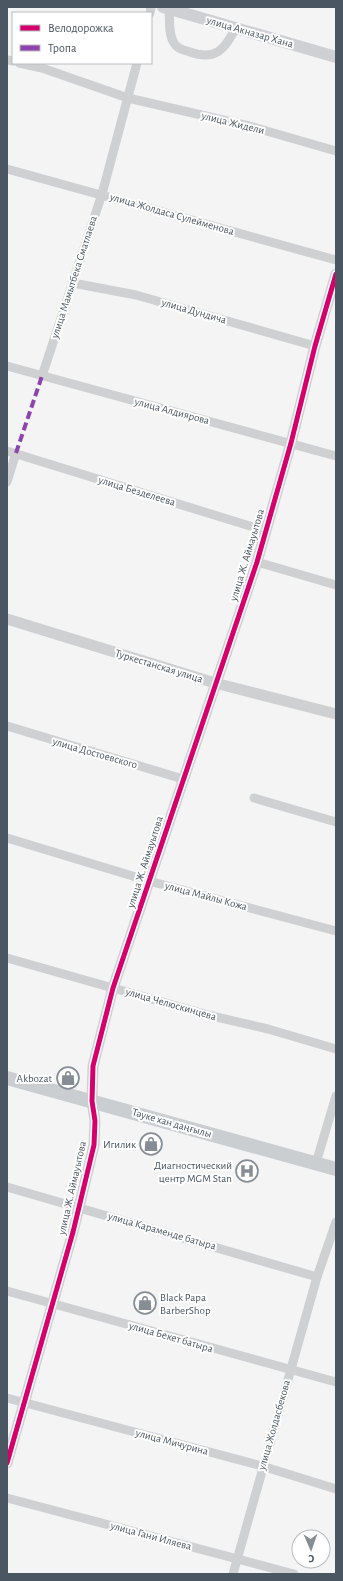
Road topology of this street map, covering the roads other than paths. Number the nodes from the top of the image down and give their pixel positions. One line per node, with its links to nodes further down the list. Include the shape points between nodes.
1 (166, 8): 2 (main road, улица Акназар Хана); 2 (street, via 174,43 178,48 201,56 213,54 223,48)
2 (236, 28): 3 (main road, улица Акназар Хана)
3 (336, 56)
4 (24, 64): 6 (street, улица Жидели)
5 (137, 64): 6 (street, улица Мамытбека Сматлаева)
6 (128, 98): 7 (street, улица Жидели, via 249,126); 9 (street, улица Мамытбека Сматлаева)
7 (336, 151)
8 (7, 169): 9 (street, улица Жолдаса Сулейменова)
9 (102, 194): 10 (street, улица Жолдаса Сулейменова); 12 (street, улица Мамытбека Сматлаева)
10 (336, 260)
11 (336, 274): 13 (street, улица Ж. Аймауытова)
12 (73, 283): 13 (street, улица Дундича, via 136,295); 15 (street, улица Мамытбека Сматлаева)
13 (315, 346): 16 (street, улица Ж. Аймауытова)
14 (7, 366): 15 (street, улица Алдиярова)
15 (42, 376): 16 (street, улица Алдиярова)
16 (291, 443): 19 (street, улица Алдиярова); 21 (street, улица Ж. Аймауытова)
17 (7, 451): 18 (street, улица Безделеева)
18 (16, 453): 20 (street); 21 (street, улица Безделеева)
19 (336, 456)
20 (7, 482)
21 (266, 532): 22 (street, улица Ж. Аймауытова)
22 (257, 562): 23 (street); 25 (street, улица Ж. Аймауытова)
23 (336, 585)
24 (7, 619): 25 (street, Туркестанская улица)
25 (216, 683): 26 (street, Туркестанская улица); 28 (street, улица Ж. Аймауытова)
26 (336, 714)
27 (7, 726): 28 (street, улица Достоевского)
28 (183, 779): 32 (street, улица Ж. Аймауытова)
29 (254, 798): 30 (street)
30 (336, 822)
31 (7, 838): 32 (street, улица Майлы Кожа)
32 (149, 881): 33 (street, улица Майлы Кожа); 35 (street, улица Ж. Аймауытова)
33 (336, 931)
34 (7, 958): 35 (street, улица Челюскинцева)
35 (113, 988): 36 (street, улица Челюскинцева, via 268,1029); 40 (street, улица Ж. Аймауытова, via 93,1066)
36 (336, 1050)
37 (7, 1071): 40 (main road, Тәуке хан даңғылы)
38 (7, 1078): 40 (main road, Тәуке хан даңғылы)
39 (336, 1096): 41 (street)
40 (92, 1097): 41 (main road, Тәуке хан даңғылы); 44 (street, улица Ж. Аймауытова, via 94,1145)
41 (324, 1159): 42 (main road, Тәуке хан даңғылы)
42 (336, 1169)
43 (7, 1187): 44 (street, улица Караменде батыра)
44 (79, 1207): 46 (street, улица Караменде батыра); 48 (street, улица Ж. Аймауытова)
45 (336, 1222): 46 (street, улица Жолдасбекова)
46 (317, 1277): 49 (street, улица Жолдасбекова)
47 (7, 1291): 48 (street, улица Бекет батыра)
48 (52, 1304): 49 (street, улица Бекет батыра); 52 (street, улица Ж. Аймауытова)
49 (290, 1370): 50 (street, улица Бекет батыра); 54 (street, улица Жолдасбекова)
50 (336, 1382)
51 (7, 1398): 52 (street, улица Мичурина)
52 (24, 1403): 53 (street, улица Ж. Аймауытова); 54 (street, улица Мичурина)
53 (7, 1463)
54 (262, 1466): 55 (street, улица Мичурина); 57 (street, улица Жолдасбекова)
55 (336, 1489)
56 (7, 1498): 57 (street, улица Гани Иляева)
57 (237, 1558): 58 (street, улица Жолдасбекова); 59 (street, улица Гани Иляева)
58 (233, 1574)
59 (294, 1574)

